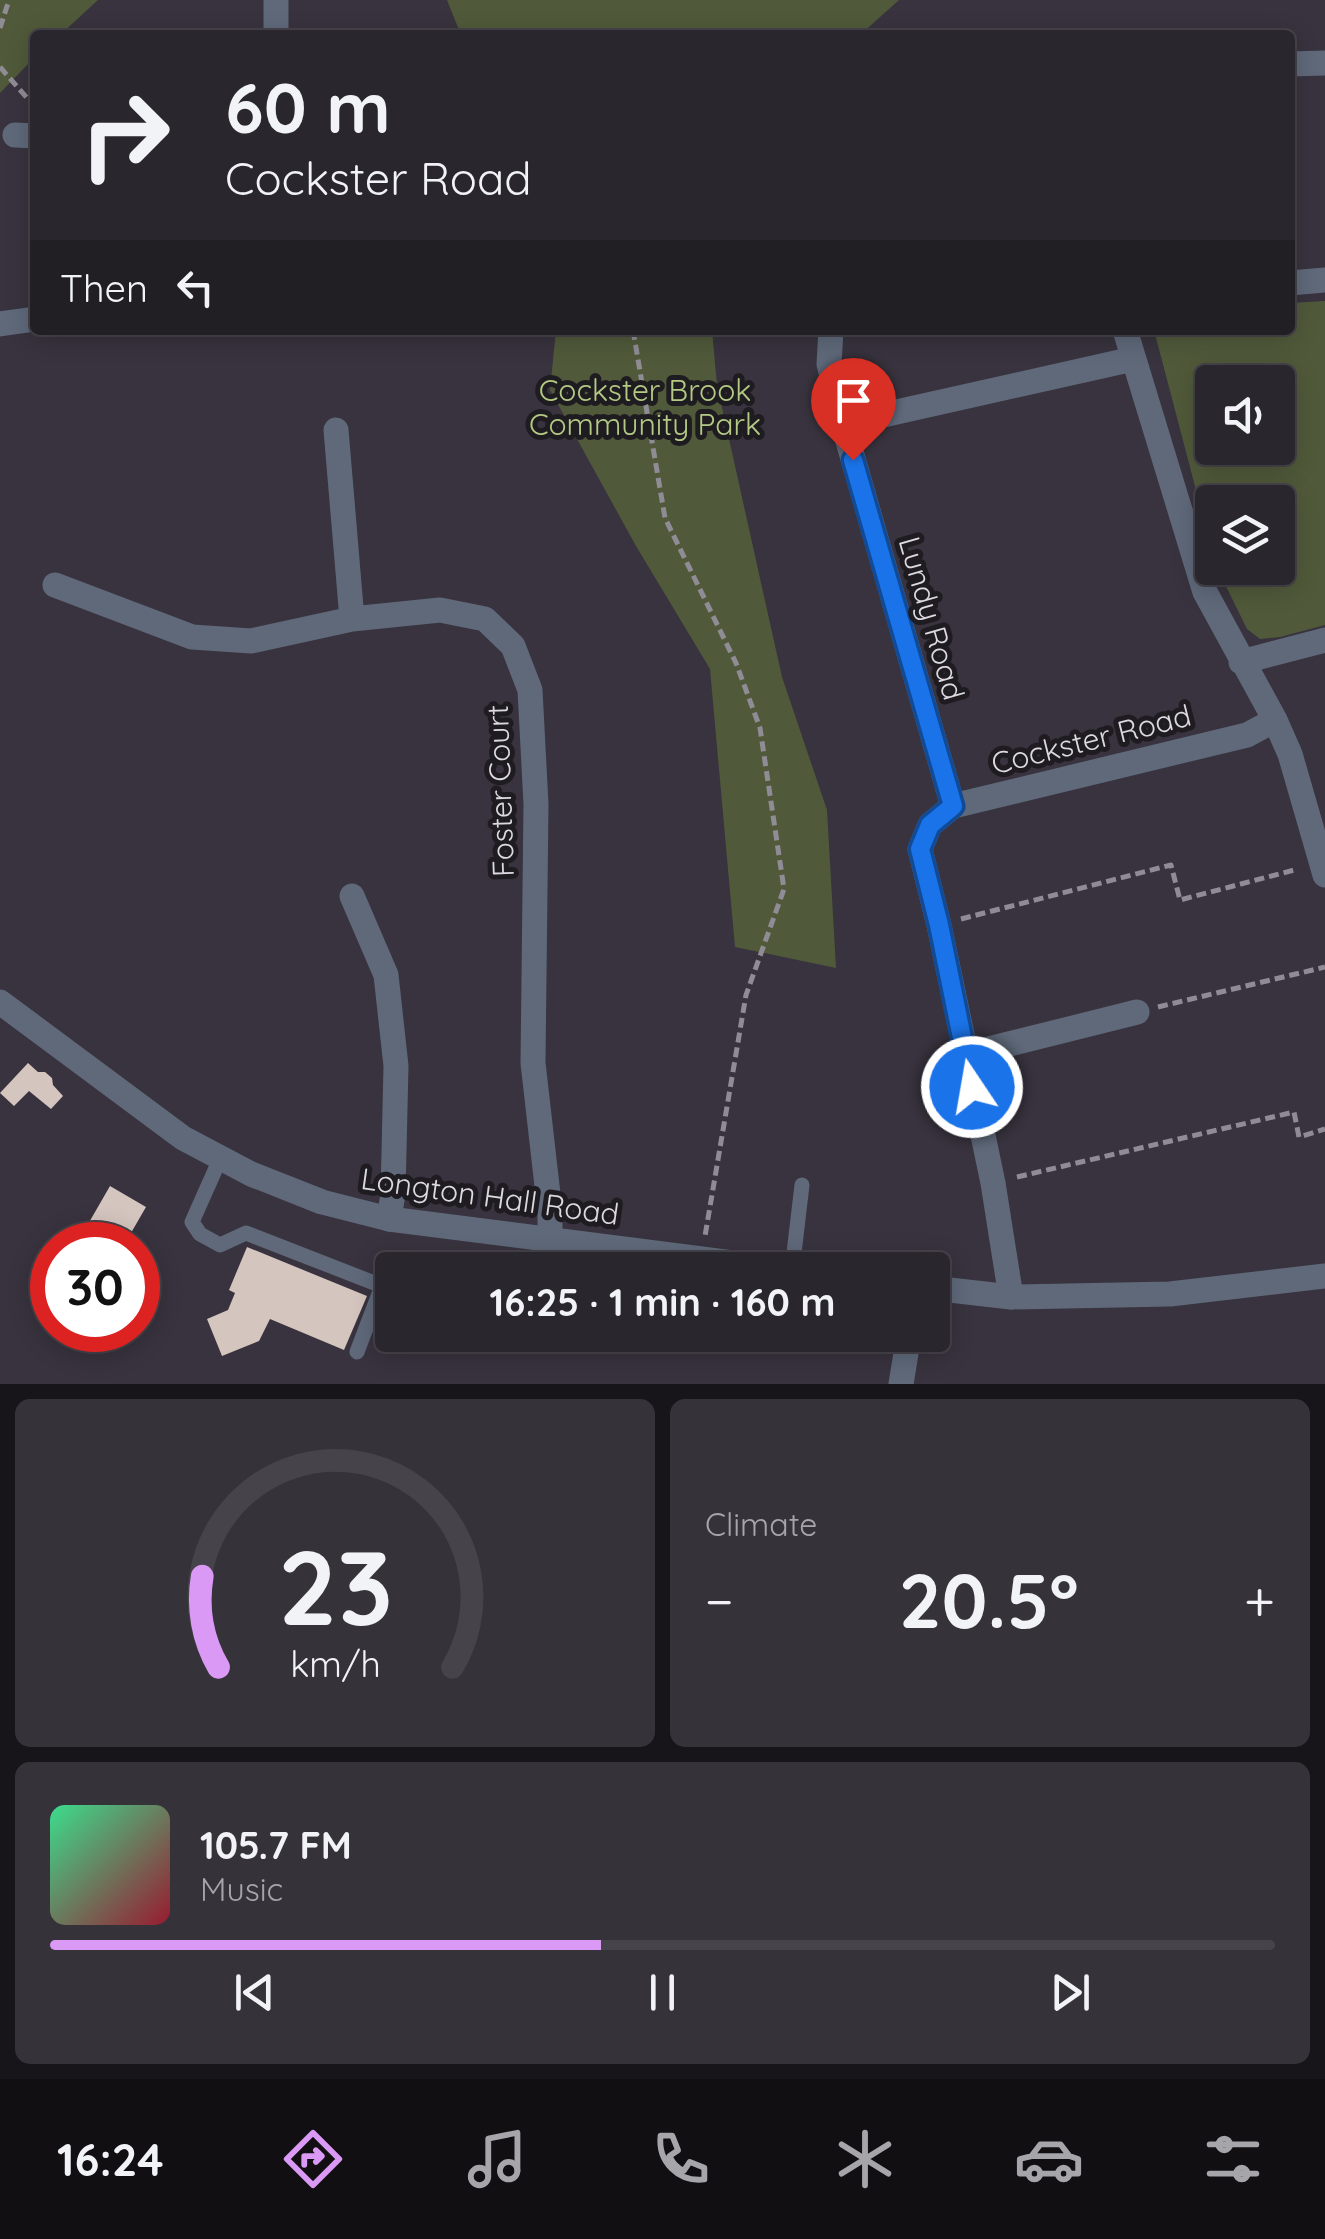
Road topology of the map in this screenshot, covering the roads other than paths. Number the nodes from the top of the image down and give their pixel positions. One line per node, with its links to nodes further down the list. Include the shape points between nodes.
1 (276, 0): 2 (street)
2 (276, 30)
3 (1325, 63): 4 (street)
4 (1295, 64)
5 (1325, 280): 6 (street)
6 (1295, 283)
7 (30, 320): 8 (street)
8 (0, 324)
9 (832, 335): 12 (street, Lundy Road, via 830,364)
10 (1126, 335): 11 (street)
11 (1133, 359): 12 (street); 17 (street, via 1205,592)
12 (843, 424): 19 (street, Lundy Road)
13 (336, 430): 15 (street)
14 (56, 585): 15 (street, Foster Court, via 192,637 251,642)
15 (352, 620): 28 (street, Foster Court, via 440,610 485,619 514,646 530,690 536,804 533,1062)
16 (1325, 640): 17 (street)
17 (1242, 662): 18 (street)
18 (1276, 720): 19 (street, Cockster Road, via 1246,734); 20 (street)
19 (953, 806): 24 (street, via 930,825 920,849)
20 (1324, 867)
21 (352, 896): 27 (street, via 386,975 396,1066)
22 (0, 1002): 25 (street, Longton Hall Road, via 131,1102)
23 (1138, 1012): 24 (street)
24 (964, 1055): 33 (street)
25 (220, 1159): 27 (street, Longton Hall Road, via 322,1202); 34 (lane, via 192,1222 200,1234 220,1245 246,1232 382,1286)
26 (802, 1184): 30 (lane)
27 (389, 1219): 28 (street, Longton Hall Road)
28 (550, 1238): 29 (street, Longton Hall Road)
29 (656, 1252)
30 (793, 1252)
31 (1325, 1276): 33 (street, via 1170,1294)
32 (950, 1290): 33 (street)
33 (1011, 1297)
34 (356, 1352)
35 (906, 1352): 36 (street)
36 (901, 1384)

